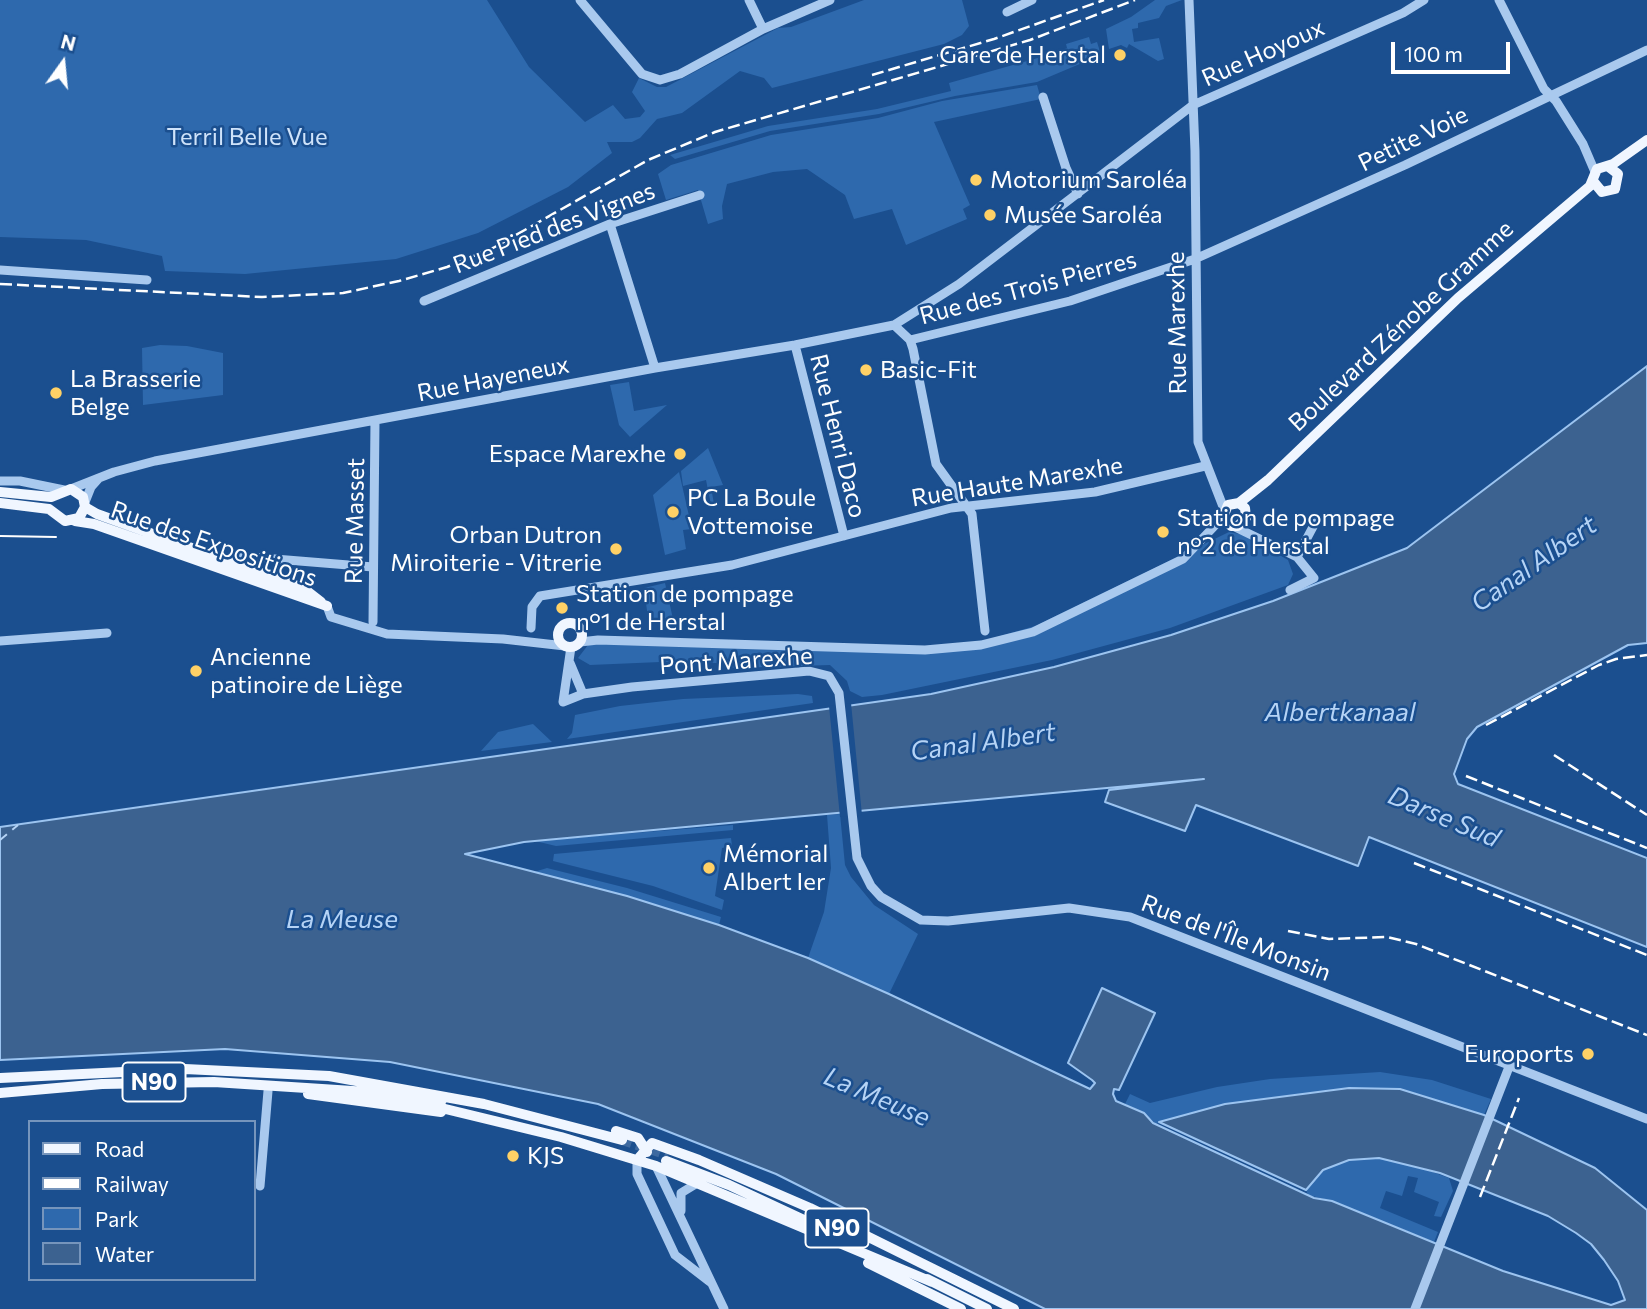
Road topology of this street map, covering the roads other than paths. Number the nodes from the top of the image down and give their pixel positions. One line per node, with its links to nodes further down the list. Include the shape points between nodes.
1 (580, 0): 9 (street, via 642,74 660,80)
2 (749, 0): 9 (street)
3 (830, 0): 9 (street)
4 (1032, 0): 8 (street)
5 (1189, 0): 13 (street, Rue Marexhe)
6 (1424, 0): 13 (street, Rue Hoyoux)
7 (1499, 0): 11 (street)
8 (1007, 12)
9 (763, 29)
10 (1647, 50): 11 (street, Petite Voie)
11 (1550, 94): 16 (street, via 1583,144); 20 (street, Petite Voie, via 1393,171)
12 (1043, 97): 17 (street)
13 (1193, 105): 17 (street, Rue Hoyoux); 20 (street, Rue Marexhe)
14 (1647, 140): 15 (main road, Boulevard Zénobe Gramme)
15 (1609, 167): 16 (main road, Boulevard Zénobe Gramme); 16 (main road, via 1618,174 1615,189 1602,192)
16 (1594, 177): 37 (main road, Boulevard Zénobe Gramme, via 1458,298 1268,480)
17 (1078, 194): 24 (street, Rue Hoyoux, via 959,284)
18 (700, 195): 19 (street, Rue Pied des Vignes)
19 (610, 224): 23 (street, Rue Pied des Vignes); 27 (street)
20 (1195, 259): 25 (street, Rue des Trois Pierres, via 1070,300); 29 (street, Rue Marexhe, via 1199,442)
21 (0, 270): 22 (street)
22 (147, 280)
23 (424, 301)
24 (894, 325): 25 (street); 26 (street, Rue Hayeneux)
25 (910, 340): 36 (street, via 936,464)
26 (795, 345): 27 (street, Rue Hayeneux); 42 (street, Rue Henri Daco)
27 (655, 368): 28 (street, Rue Hayeneux)
28 (376, 421): 30 (street, Rue Hayeneux, via 155,461); 45 (street, Rue Masset)
29 (1205, 466): 36 (street, Rue Haute Marexhe, via 1095,492); 37 (street, Rue Marexhe)
30 (100, 477): 32 (street, Rue Hayeneux); 35 (street)
31 (0, 481): 32 (street)
32 (64, 491): 33 (main road); 35 (main road, via 80,493); 38 (main road, via 53,501)
33 (0, 492)
34 (0, 503): 38 (main road, via 38,506)
35 (85, 504): 39 (main road); 44 (main road, Rue des Expositions, via 97,514)
36 (968, 505): 42 (street, Rue Haute Marexhe); 50 (street)
37 (1229, 508): 41 (main road, via 1227,524); 41 (main road, via 1247,512); 53 (street, via 1183,559 1033,632 981,645 925,650 598,640)
38 (55, 513): 39 (main road, via 65,521)
39 (75, 521): 47 (main road, Rue des Expositions)
40 (1315, 523): 43 (street)
41 (1240, 524): 43 (street)
42 (844, 536): 49 (street, Rue Haute Marexhe, via 732,565 540,596 532,607)
43 (1297, 557): 46 (street, via 1314,578)
44 (226, 561): 45 (street, via 238,556); 47 (main road, Rue des Expositions, via 303,588)
45 (373, 567): 48 (street, Rue Masset)
46 (1290, 590)
47 (327, 606): 53 (street, via 331,617 387,634)
48 (373, 622)
49 (531, 628)
50 (985, 631)
51 (107, 633): 52 (street)
52 (0, 641)
53 (572, 645): 54 (street)
54 (570, 663): 55 (street); 55 (street, Pont Marexhe, via 563,702)
55 (583, 694): 56 (street, Pont Marexhe, via 809,671 829,676 839,696)
56 (851, 819): 57 (street, Rue de l'Île Monsin, via 854,848 871,886 921,920 1069,908 1130,917)
57 (1509, 1067): 65 (street, Rue de l'Île Monsin); 80 (street)
58 (0, 1079): 59 (main road, N90, via 69,1072 245,1070)
59 (398, 1086): 60 (main road, N90, via 527,1113 621,1143 479,1109); 66 (main road, via 454,1091 529,1107 635,1137)
60 (348, 1090): 61 (main road, N90, via 191,1082); 64 (main road)
61 (20, 1091): 62 (main road, via 41,1095 181,1089); 63 (main road, N90)
62 (268, 1091): 64 (main road); 70 (street)
63 (0, 1093)
64 (482, 1118): 67 (main road)
65 (1647, 1119)
66 (645, 1149): 67 (main road); 68 (main road); 79 (main road, N90, via 654,1143 747,1179)
67 (637, 1160): 68 (main road); 74 (street, via 637,1174 675,1255)
68 (663, 1161): 69 (main road); 71 (street); 73 (main road, N90, via 763,1200); 78 (main road, N90, via 763,1194)
69 (699, 1182): 71 (street, via 680,1196); 72 (main road)
70 (260, 1186)
71 (683, 1220): 74 (street)
72 (807, 1230): 73 (main road); 76 (main road, N90)
73 (932, 1282): 77 (main road, N90)
74 (712, 1283): 75 (street)
75 (724, 1309)
76 (961, 1309)
77 (987, 1309)
78 (1004, 1309)
79 (1014, 1309)
80 (1415, 1309)

